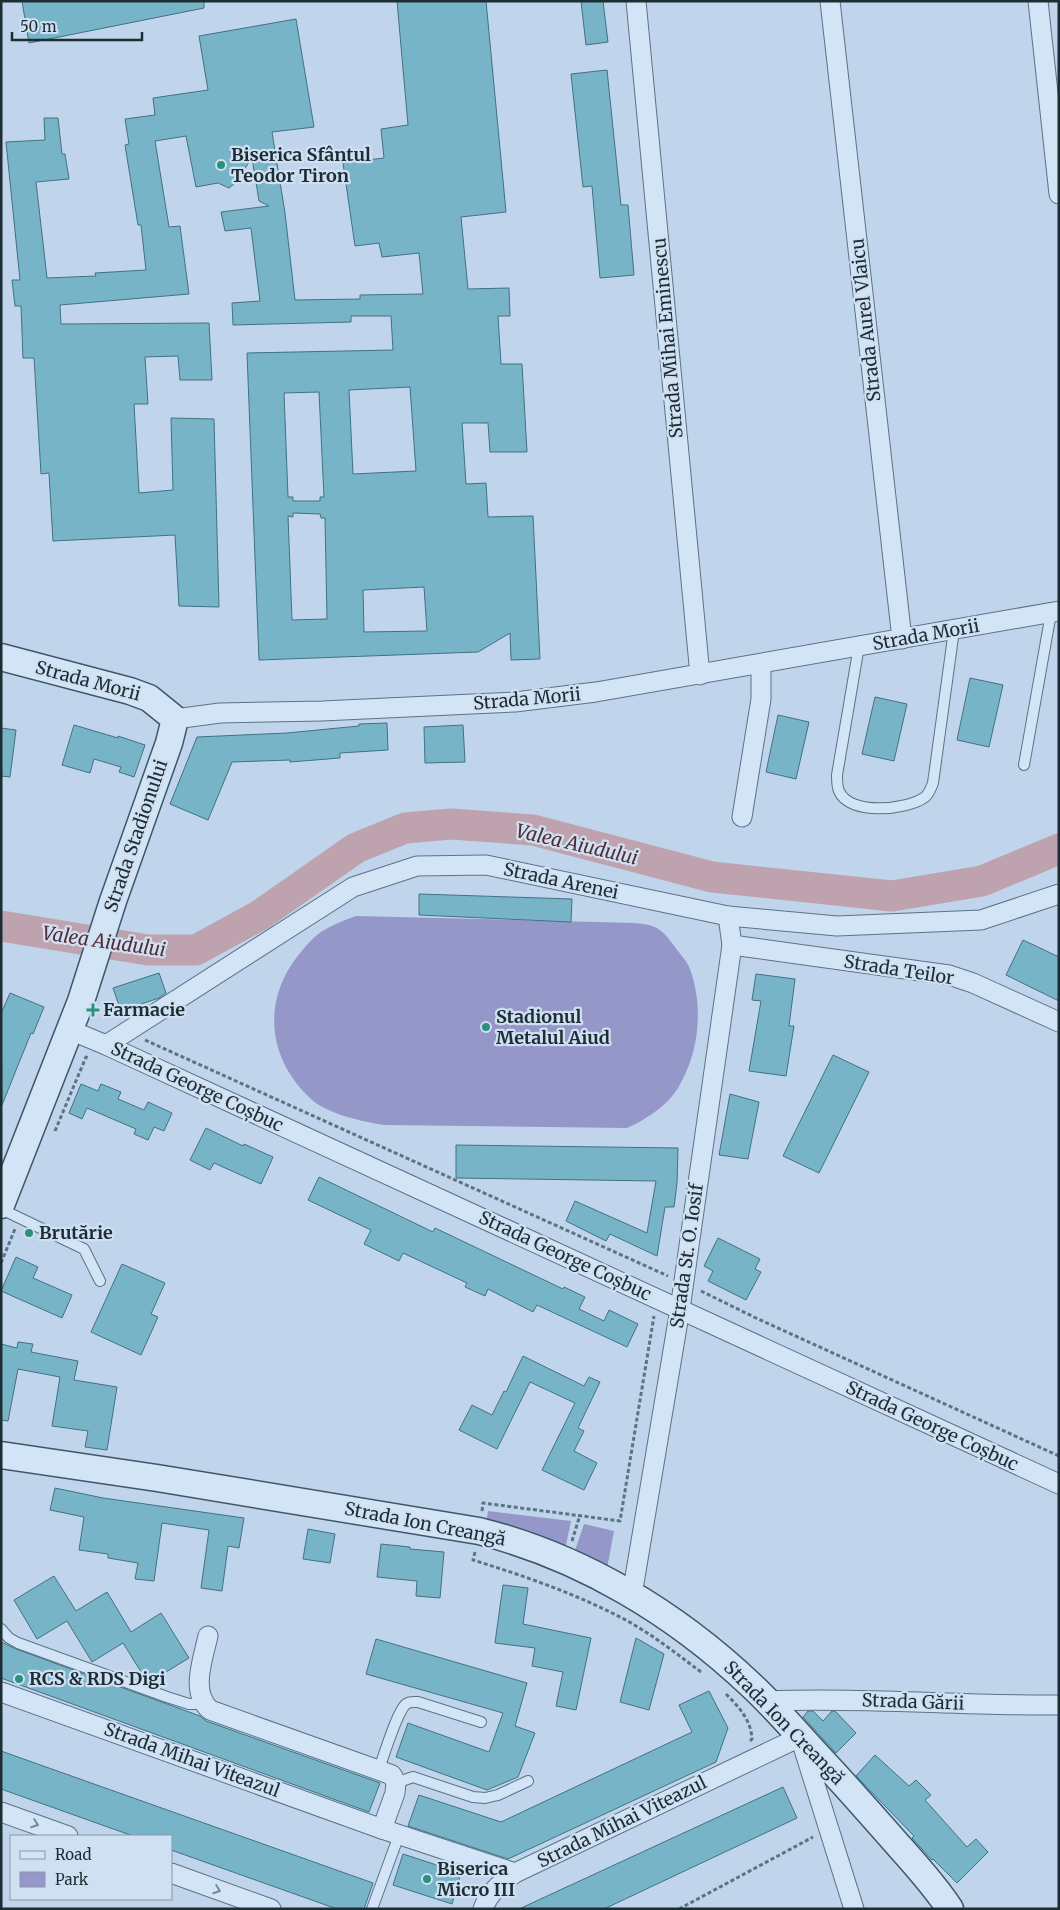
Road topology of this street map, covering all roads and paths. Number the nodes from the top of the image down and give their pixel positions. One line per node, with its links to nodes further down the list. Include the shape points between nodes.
1 (636, 1): 11 (street, Strada Mihai Eminescu)
2 (830, 1): 7 (street, Strada Aurel Vlaicu)
3 (1038, 1): 4 (street)
4 (1059, 194)
5 (1055, 612): 6 (street, Strada Morii); 13 (lane)
6 (954, 630): 7 (street, Strada Morii); 8 (lane, via 934,783 927,796 914,804 858,807 839,792 837,776)
7 (902, 639): 8 (street, Strada Morii)
8 (859, 646): 10 (street, Strada Morii)
9 (1, 657): 12 (main road, Strada Morii, via 130,691 148,698)
10 (761, 664): 11 (street, Strada Morii); 14 (street, via 761,699)
11 (700, 675): 12 (street, Strada Morii, via 515,702 220,713)
12 (175, 719): 19 (main road, Strada Stadionului)
13 (1024, 765)
14 (742, 817)
15 (1059, 894): 16 (street, Strada Arenei, via 981,920 837,926)
16 (728, 916): 17 (street, Strada St. O. Iosif); 20 (street, Strada Arenei, via 486,865 417,866 353,887)
17 (732, 944): 18 (street, Strada Teilor, via 949,975); 29 (street, Strada St. O. Iosif)
18 (1059, 1022)
19 (70, 1030): 21 (street, Strada George Coșbuc); 24 (main road, Strada Stadionului)
20 (128, 1033): 21 (street, Strada Arenei); 29 (path)
21 (106, 1045): 30 (street, Strada George Coșbuc)
22 (95, 1061): 23 (path, via 86,1057)
23 (52, 1139)
24 (9, 1164): 26 (main road, Strada Stadionului)
25 (1, 1209): 26 (lane)
26 (10, 1212): 27 (path); 28 (lane, via 84,1249)
27 (1, 1263)
28 (100, 1281)
29 (683, 1282): 30 (street, Strada St. O. Iosif); 33 (path)
30 (680, 1309): 34 (street, Strada George Coșbuc); 38 (street, Strada St. O. Iosif)
31 (646, 1311): 35 (path, via 654,1315 620,1521)
32 (1, 1455): 36 (main road, Strada Ion Creangă)
33 (1059, 1456)
34 (1059, 1484)
35 (580, 1515): 36 (path, via 483,1503); 37 (path)
36 (479, 1531): 37 (main road, Strada Ion Creangă); 41 (path, via 474,1560 536,1580 613,1613 655,1638)
37 (566, 1561): 38 (main road, Strada Ion Creangă)
38 (632, 1595): 44 (main road, Strada Ion Creangă, via 709,1647)
39 (1, 1629): 45 (lane, via 18,1643 167,1697 189,1704)
40 (208, 1636): 45 (street, via 199,1677)
41 (703, 1674)
42 (722, 1690): 49 (path, via 752,1727 752,1738)
43 (1, 1692): 55 (street, Strada Mihai Viteazul)
44 (766, 1700): 46 (street, Strada Gării); 48 (main road, Strada Ion Creangă)
45 (203, 1704): 50 (street, via 210,1710)
46 (1059, 1705)
47 (481, 1722): 50 (lane, via 410,1702 398,1717)
48 (800, 1737): 54 (street); 58 (street, Strada Mihai Viteazul); 64 (main road, Strada Ion Creangă, via 917,1866)
49 (746, 1746)
50 (379, 1769): 52 (street, via 392,1775)
51 (528, 1782): 52 (lane, via 485,1798 413,1777)
52 (396, 1783): 55 (street)
53 (1, 1812): 56 (street, one-way to 56)
54 (828, 1829): 62 (path); 63 (street)
55 (391, 1832): 58 (street, Strada Mihai Viteazul); 60 (lane)
56 (65, 1835)
57 (172, 1873): 59 (street, one-way to 59)
58 (516, 1873): 61 (street, via 499,1884 487,1898)
59 (271, 1909)
60 (372, 1909)
61 (483, 1909)
62 (679, 1909)
63 (854, 1909)
64 (950, 1909)

